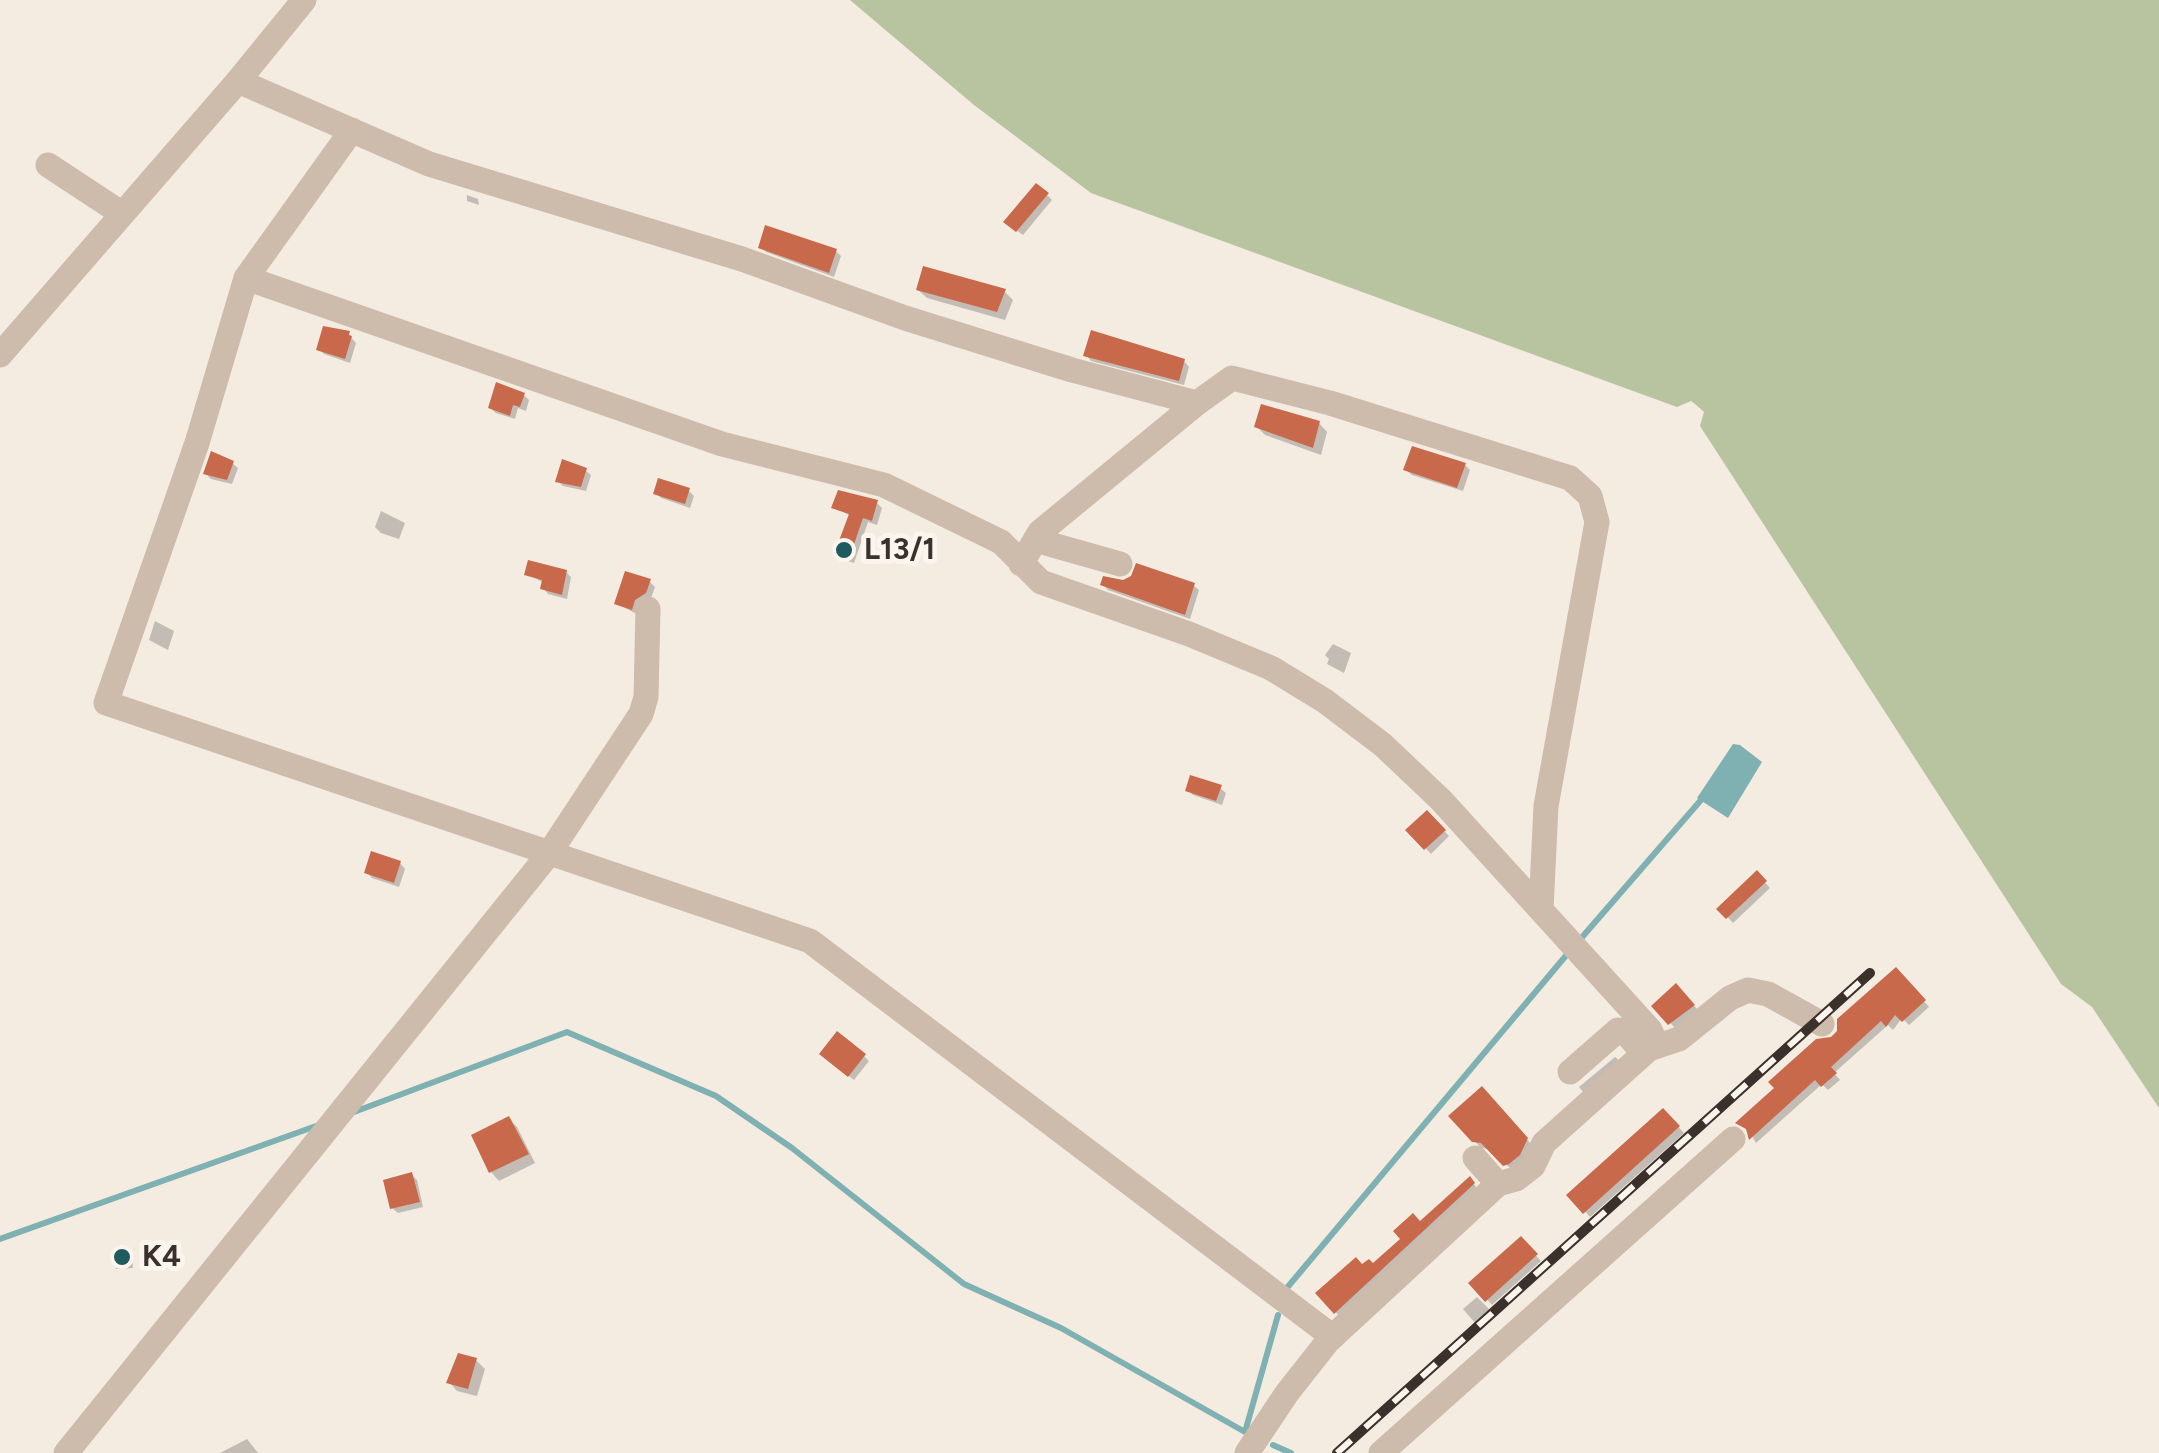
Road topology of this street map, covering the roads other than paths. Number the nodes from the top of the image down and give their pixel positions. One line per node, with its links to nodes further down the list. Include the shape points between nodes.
1 (304, 0): 2 (lane)
2 (238, 81): 3 (lane); 5 (lane)
3 (352, 130): 6 (lane); 8 (lane, via 429,164 742,259 905,318)
4 (48, 165): 5 (lane)
5 (121, 213): 7 (lane)
6 (246, 278): 10 (lane, via 722,444 884,486 1000,542); 13 (lane, via 197,444 106,702)
7 (0, 355)
8 (1197, 403): 9 (lane); 14 (lane, via 1232,378 1570,478 1590,496 1596,522 1546,806)
9 (1036, 540): 10 (lane); 11 (lane)
10 (1021, 564): 14 (lane, via 1041,582 1271,668 1325,701 1430,789)
11 (1120, 564)
12 (648, 609): 13 (lane, via 642,714)
13 (548, 854): 21 (lane, via 821,948); 22 (lane)
14 (1542, 910): 16 (lane, via 1650,1030)
15 (1822, 1024): 16 (lane, via 1748,990 1679,1039)
16 (1650, 1049): 17 (lane, via 1618,1030); 20 (lane, via 1544,1143 1533,1166)
17 (1570, 1072)
18 (1733, 1139): 24 (lane)
19 (1475, 1158): 20 (lane)
20 (1498, 1184): 21 (lane)
21 (1332, 1337): 23 (lane)
22 (66, 1453)
23 (1247, 1453)
24 (1380, 1453)

